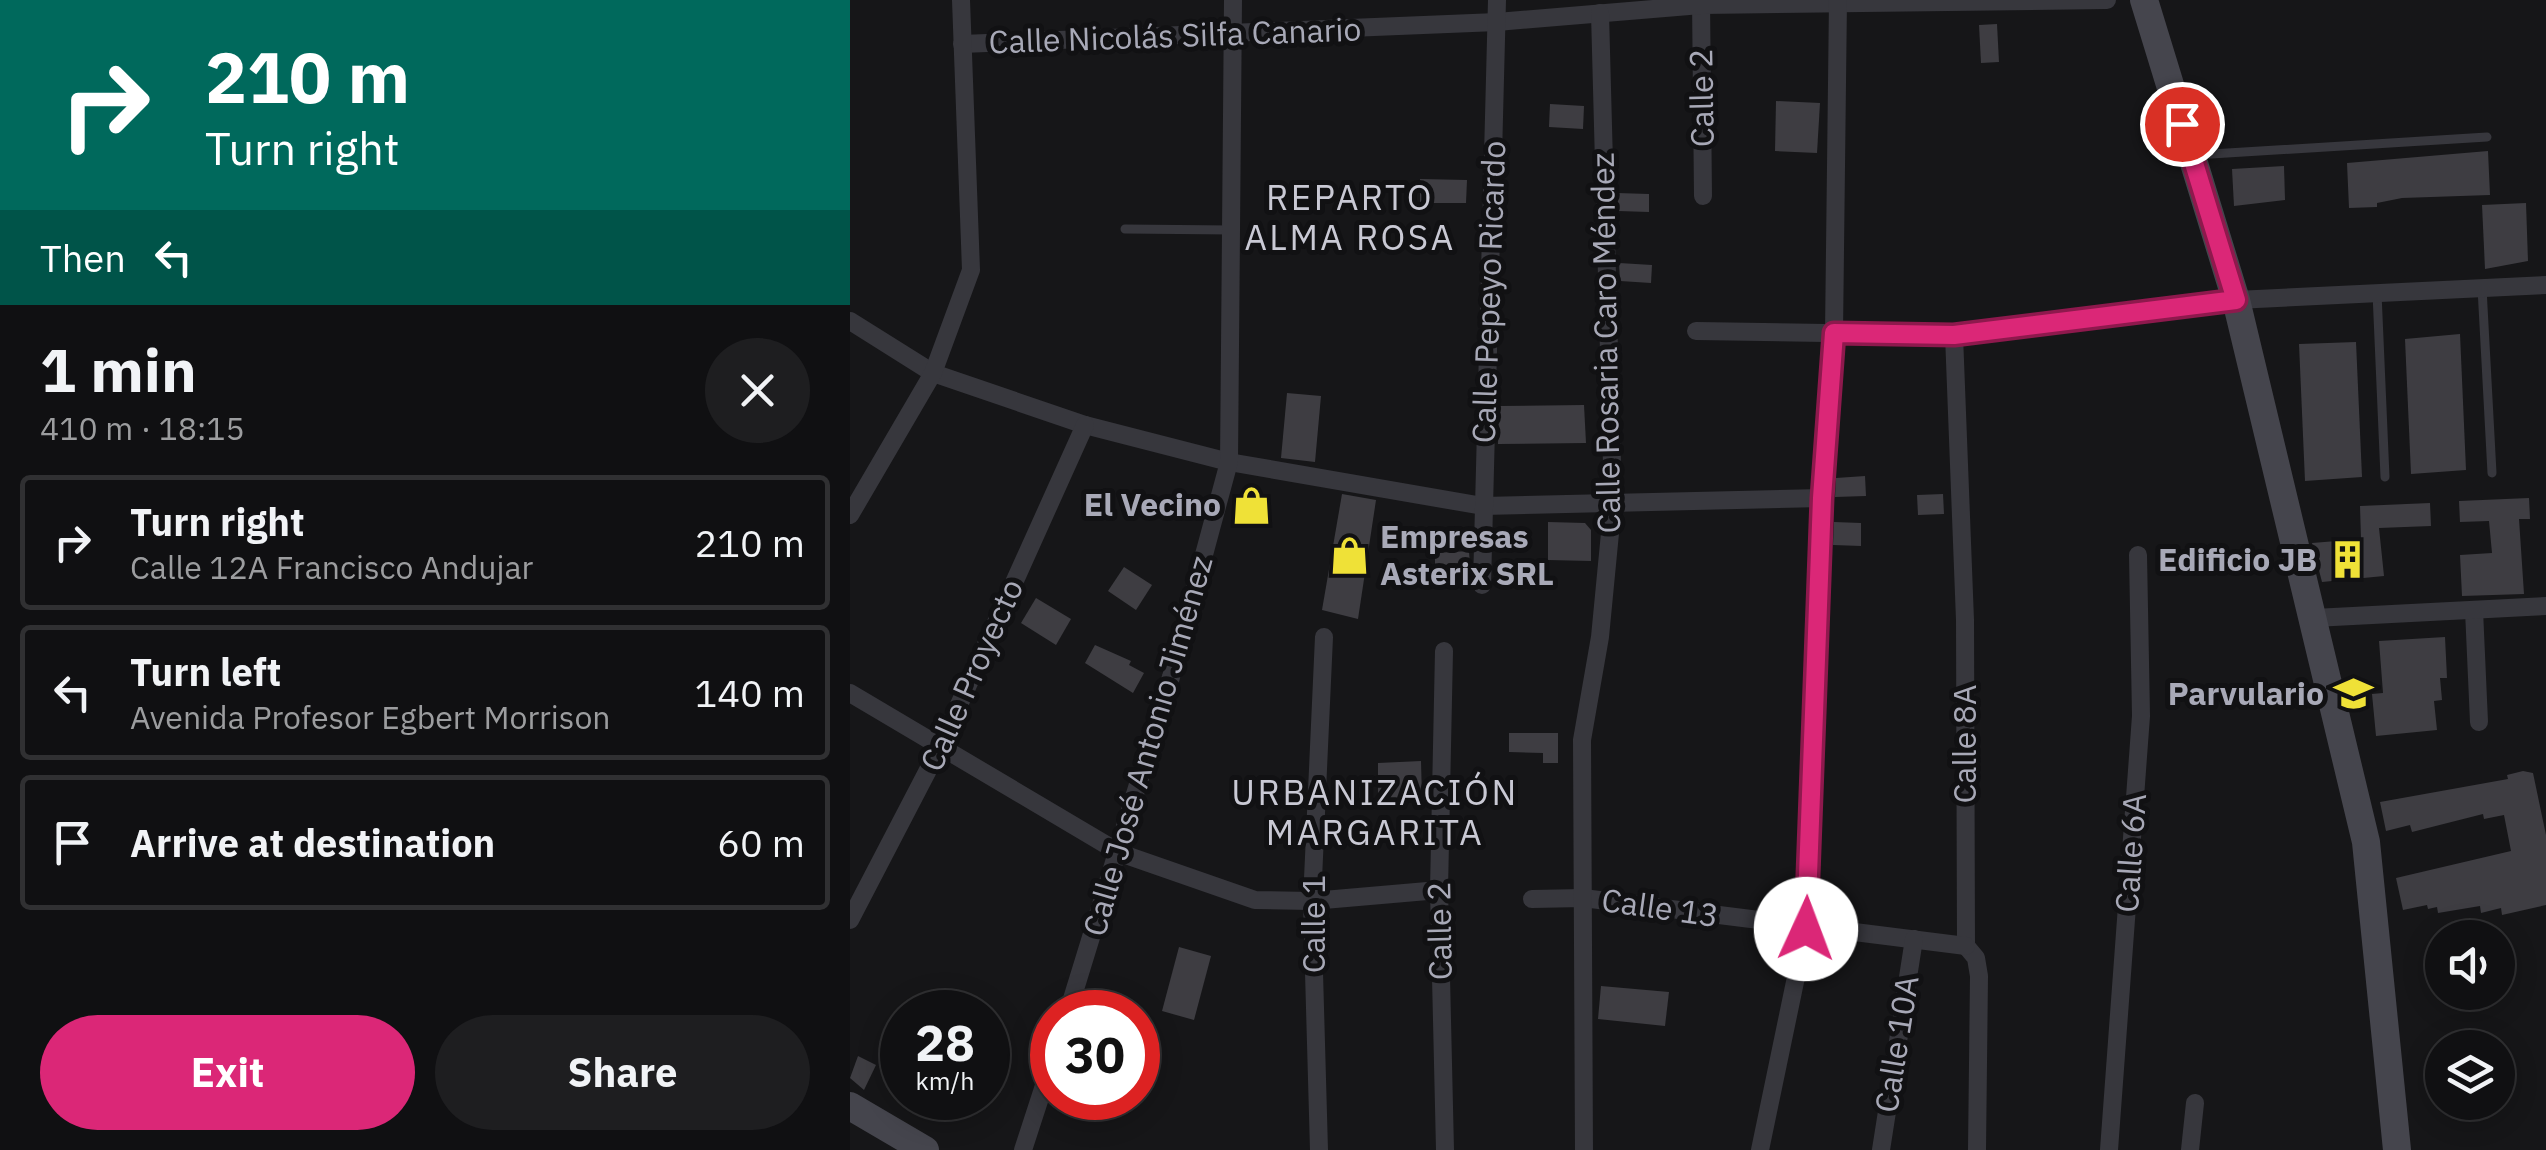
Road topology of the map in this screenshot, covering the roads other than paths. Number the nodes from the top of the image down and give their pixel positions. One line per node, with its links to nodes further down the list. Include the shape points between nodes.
1 (961, 0): 11 (street)
2 (1233, 0): 10 (street, Calle José Antonio Jiménez)
3 (1496, 0): 9 (street, Calle Pepeyo Ricardo)
4 (2106, 0): 6 (street, Calle Nicolás Silfa Canario)
5 (2144, 0): 13 (street)
6 (1838, 2): 7 (street, Calle Nicolás Silfa Canario); 23 (street)
7 (1700, 3): 8 (street, Calle Nicolás Silfa Canario); 14 (street, Calle 2)
8 (1600, 14): 9 (street, Calle Nicolás Silfa Canario); 31 (street, Calle Rosaria Caro Méndez)
9 (1497, 22): 10 (street, Calle Nicolás Silfa Canario); 32 (street, Calle Pepeyo Ricardo)
10 (1235, 34): 11 (street, Calle Nicolás Silfa Canario); 16 (street, Calle José Antonio Jiménez)
11 (962, 44): 25 (street, via 971,270)
12 (2487, 138): 13 (lane)
13 (2191, 155): 20 (street)
14 (1702, 196)
15 (1125, 229): 16 (lane)
16 (1232, 230): 27 (street, Calle José Antonio Jiménez)
17 (2546, 285): 18 (street)
18 (2482, 288): 19 (street); 28 (lane)
19 (2377, 293): 20 (street); 29 (lane)
20 (2236, 300): 24 (street); 38 (street)
21 (850, 321): 25 (street)
22 (1696, 331): 23 (street)
23 (1834, 333): 24 (street); 30 (street)
24 (1954, 335): 52 (street, Calle 8A, via 1965,620)
25 (933, 373): 26 (street); 33 (street)
26 (1085, 425): 27 (street); 43 (street, Calle Proyecto)
27 (1229, 462): 32 (street); 44 (street, Calle José Antonio Jiménez)
28 (2492, 473)
29 (2384, 477)
30 (1822, 498): 31 (street); 50 (street)
31 (1613, 502): 32 (street); 46 (street, Calle Rosaria Caro Méndez, via 1582,740)
32 (1484, 506): 35 (street, Calle Pepeyo Ricardo)
33 (850, 515)
34 (2138, 555): 65 (street, Calle 6A, via 2141,716)
35 (1482, 585)
36 (2546, 606): 37 (street)
37 (2474, 610): 38 (street); 42 (street)
38 (2314, 618): 67 (street, via 2373,884)
39 (1324, 637): 48 (street, Calle 1)
40 (1444, 652): 45 (street, Calle 2)
41 (850, 693): 43 (street)
42 (2479, 722)
43 (940, 747): 44 (street); 49 (street, Calle Proyecto)
44 (1120, 852): 48 (street, via 1256,900); 53 (street, Calle José Antonio Jiménez)
45 (1438, 890): 48 (street); 60 (street, Calle 2)
46 (1582, 898): 47 (street, Calle 13); 50 (street, Calle 13); 61 (street, Calle Rosaria Caro Méndez)
47 (1532, 899)
48 (1312, 900): 59 (street, Calle 1)
49 (850, 920)
50 (1806, 929): 51 (street, Calle 13); 62 (street)
51 (1914, 938): 52 (street, Calle 13); 63 (street, Calle 10A)
52 (1966, 946): 64 (street, Calle 8A, via 1979,976)
53 (1075, 990)
54 (2195, 1103): 66 (street)
55 (850, 1106): 57 (street)
56 (1033, 1120): 58 (street)
57 (925, 1150)
58 (1024, 1150)
59 (1319, 1150)
60 (1445, 1150)
61 (1584, 1150)
62 (1760, 1150)
63 (1881, 1150)
64 (1977, 1150)
65 (2109, 1150)
66 (2190, 1150)
67 (2397, 1150)

